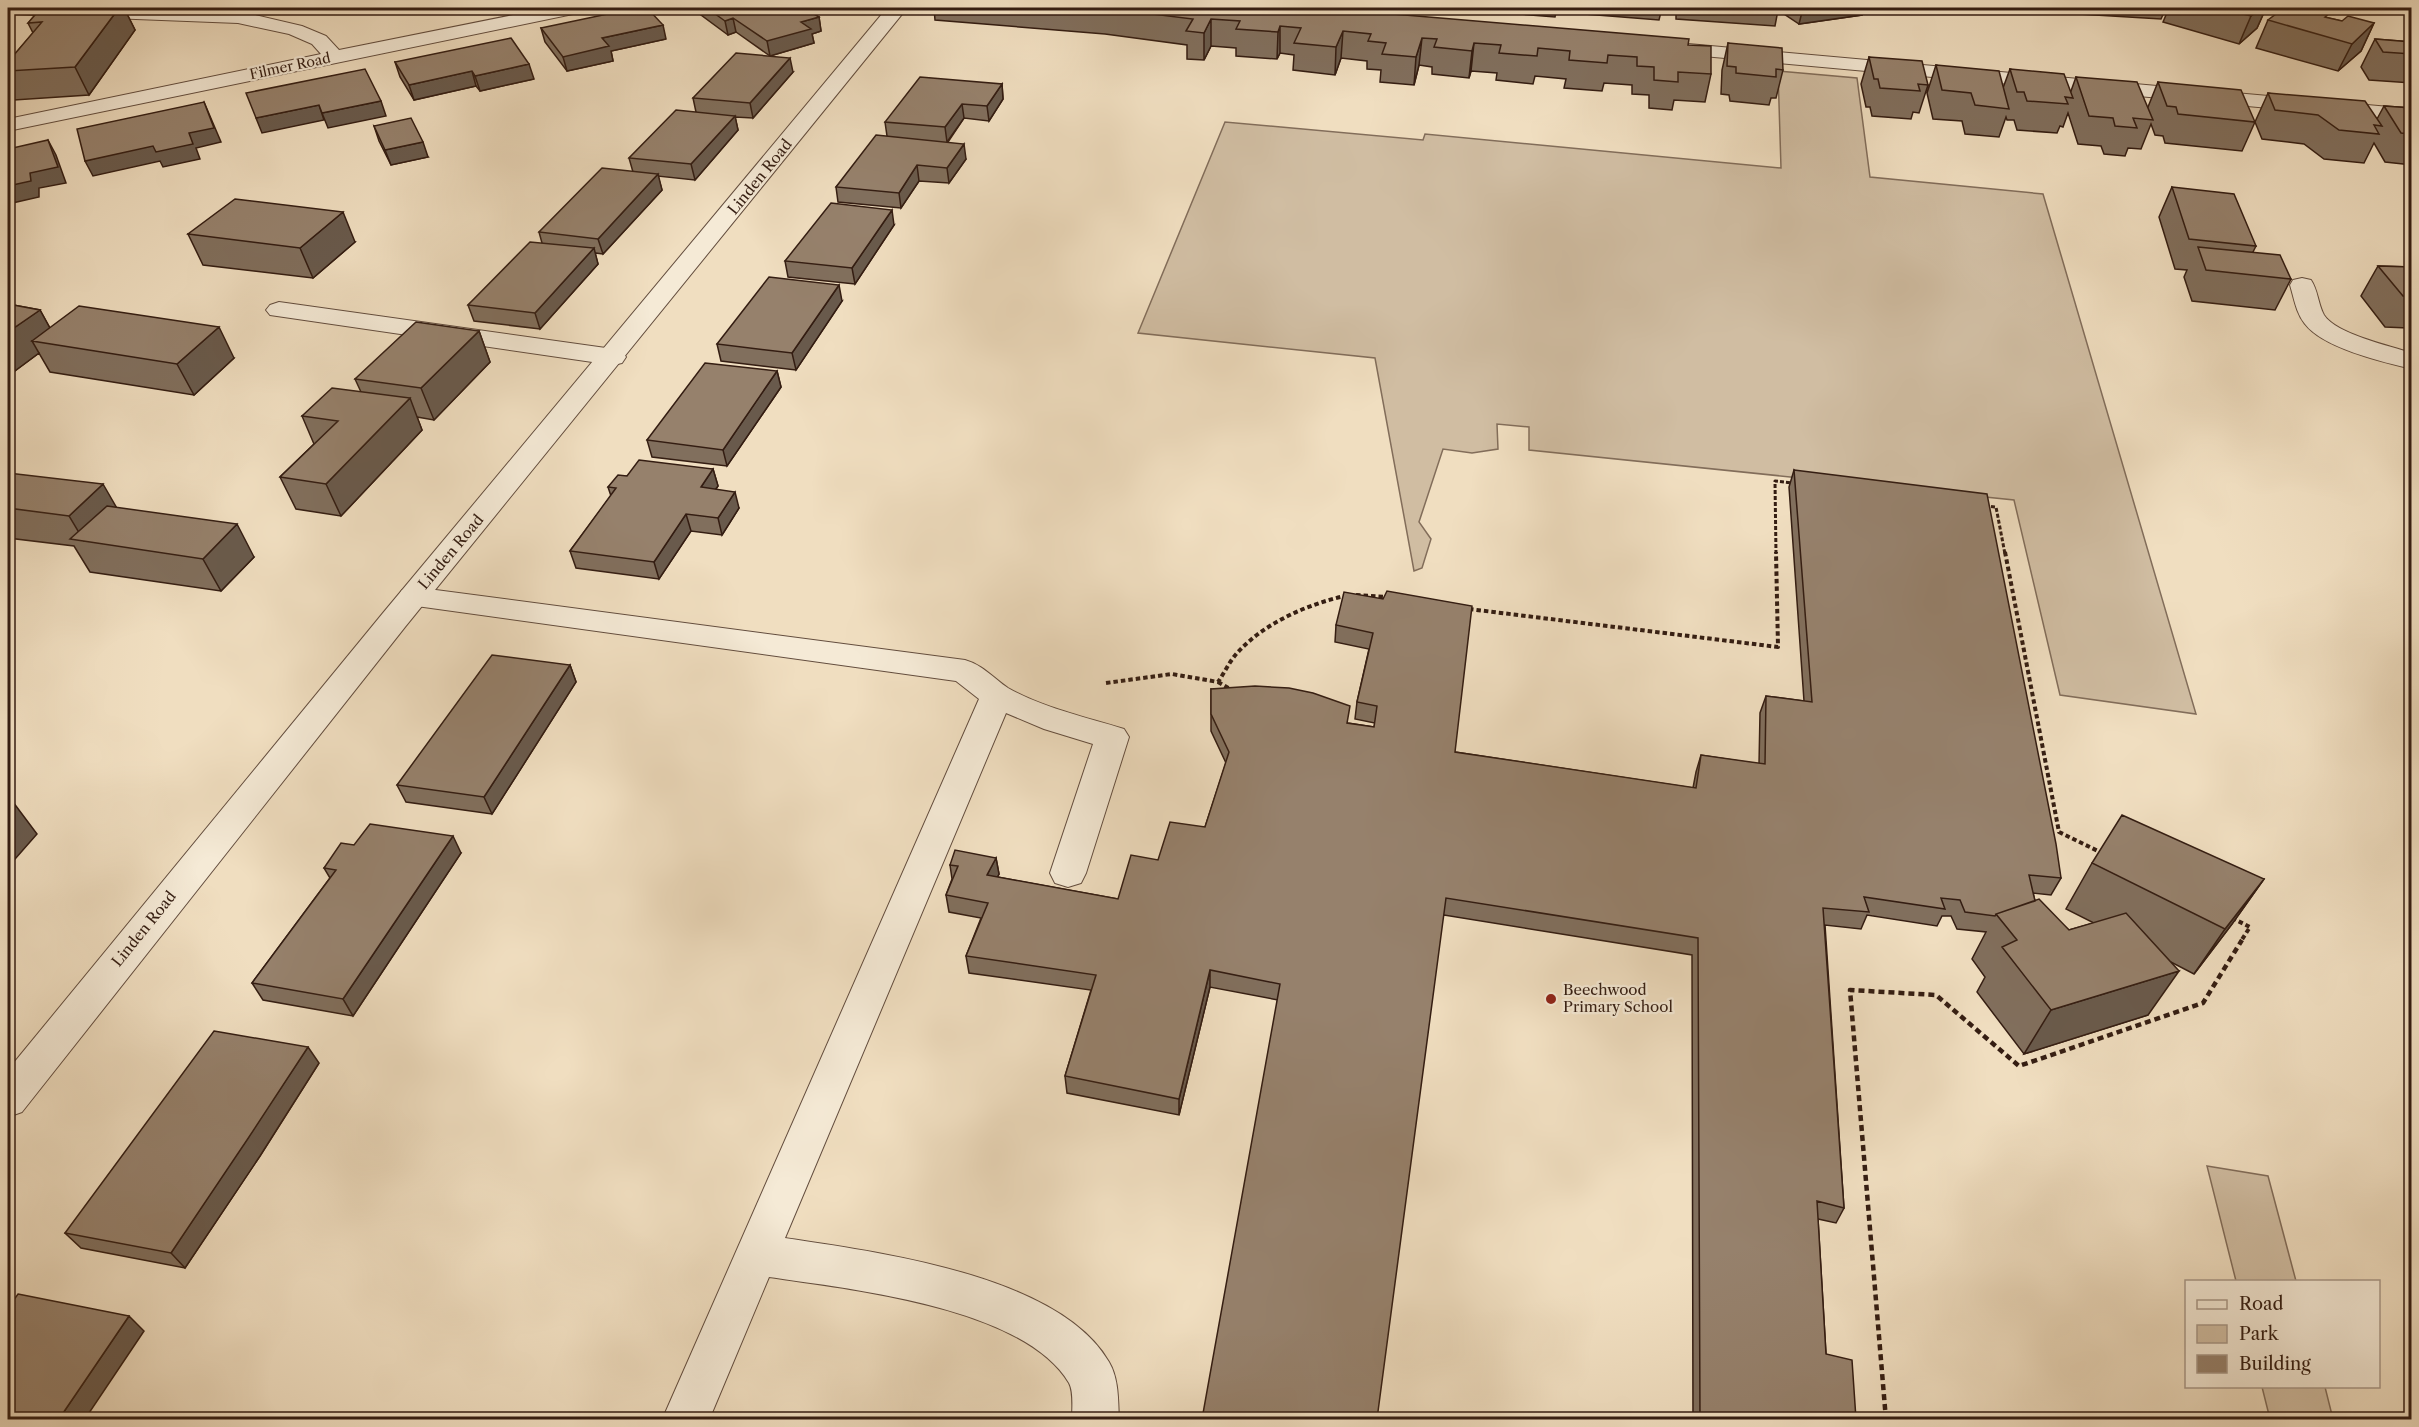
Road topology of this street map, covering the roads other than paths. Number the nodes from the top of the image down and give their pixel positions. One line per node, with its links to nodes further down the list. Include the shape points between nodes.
1 (8, 8): 5 (street, via 238,17 295,30 319,40)
2 (573, 8): 5 (street, Filmer Road)
3 (897, 8): 10 (street, Linden Road)
4 (1651, 46): 6 (street)
5 (334, 57): 7 (street, Filmer Road)
6 (2412, 115)
7 (8, 125)
8 (2302, 285): 11 (street, via 2317,323 2341,337)
9 (279, 310): 10 (street)
10 (613, 357): 12 (street, Linden Road)
11 (2412, 361)
12 (413, 597): 13 (street, via 965,671); 15 (street, Linden Road)
13 (997, 696): 14 (street, via 1056,721 1112,737); 16 (street)
14 (1068, 873)
15 (8, 1099)
16 (756, 1254): 17 (street); 18 (street, via 906,1280 986,1299 1050,1329 1089,1365 1100,1401)
17 (685, 1419)
18 (1096, 1419)

